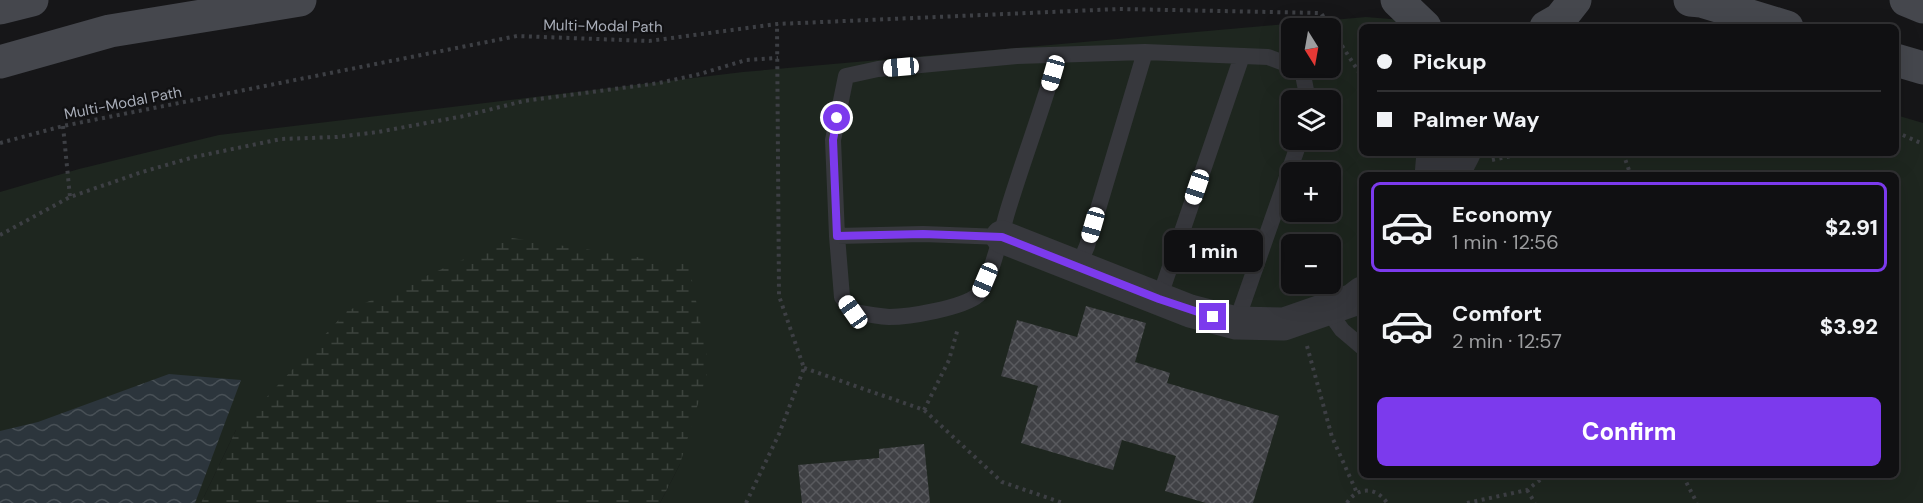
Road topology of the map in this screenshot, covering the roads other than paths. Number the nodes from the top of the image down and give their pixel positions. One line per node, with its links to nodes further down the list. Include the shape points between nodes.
1 (32, 0): 8 (main road)
2 (300, 0): 16 (main road, via 110,32)
3 (1397, 0): 9 (main road)
4 (1575, 0): 10 (main road)
5 (1690, 0): 11 (main road)
6 (1906, 0): 7 (main road)
7 (1923, 7)
8 (0, 8)
9 (1422, 24)
10 (1551, 24)
11 (1777, 24)
12 (1144, 52): 13 (lane); 14 (lane); 26 (lane)
13 (1058, 55): 24 (lane, via 878,69 846,76 833,140); 25 (lane)
14 (1242, 56): 17 (lane, via 1268,57); 28 (lane)
15 (1899, 61): 18 (main road)
16 (0, 62)
17 (1281, 62)
18 (1923, 68)
19 (1297, 150): 30 (lane)
20 (1433, 156): 22 (street)
21 (1462, 156): 23 (street)
22 (1431, 172)
23 (1454, 172)
24 (837, 236): 25 (lane); 25 (lane, via 842,297 853,312 891,317 963,304 980,294)
25 (1002, 237): 26 (street)
26 (1078, 267): 28 (street)
27 (1359, 295): 29 (street)
28 (1159, 299): 30 (street)
29 (1315, 314): 30 (street, via 1284,324); 31 (lane)
30 (1236, 323)
31 (1359, 344)

